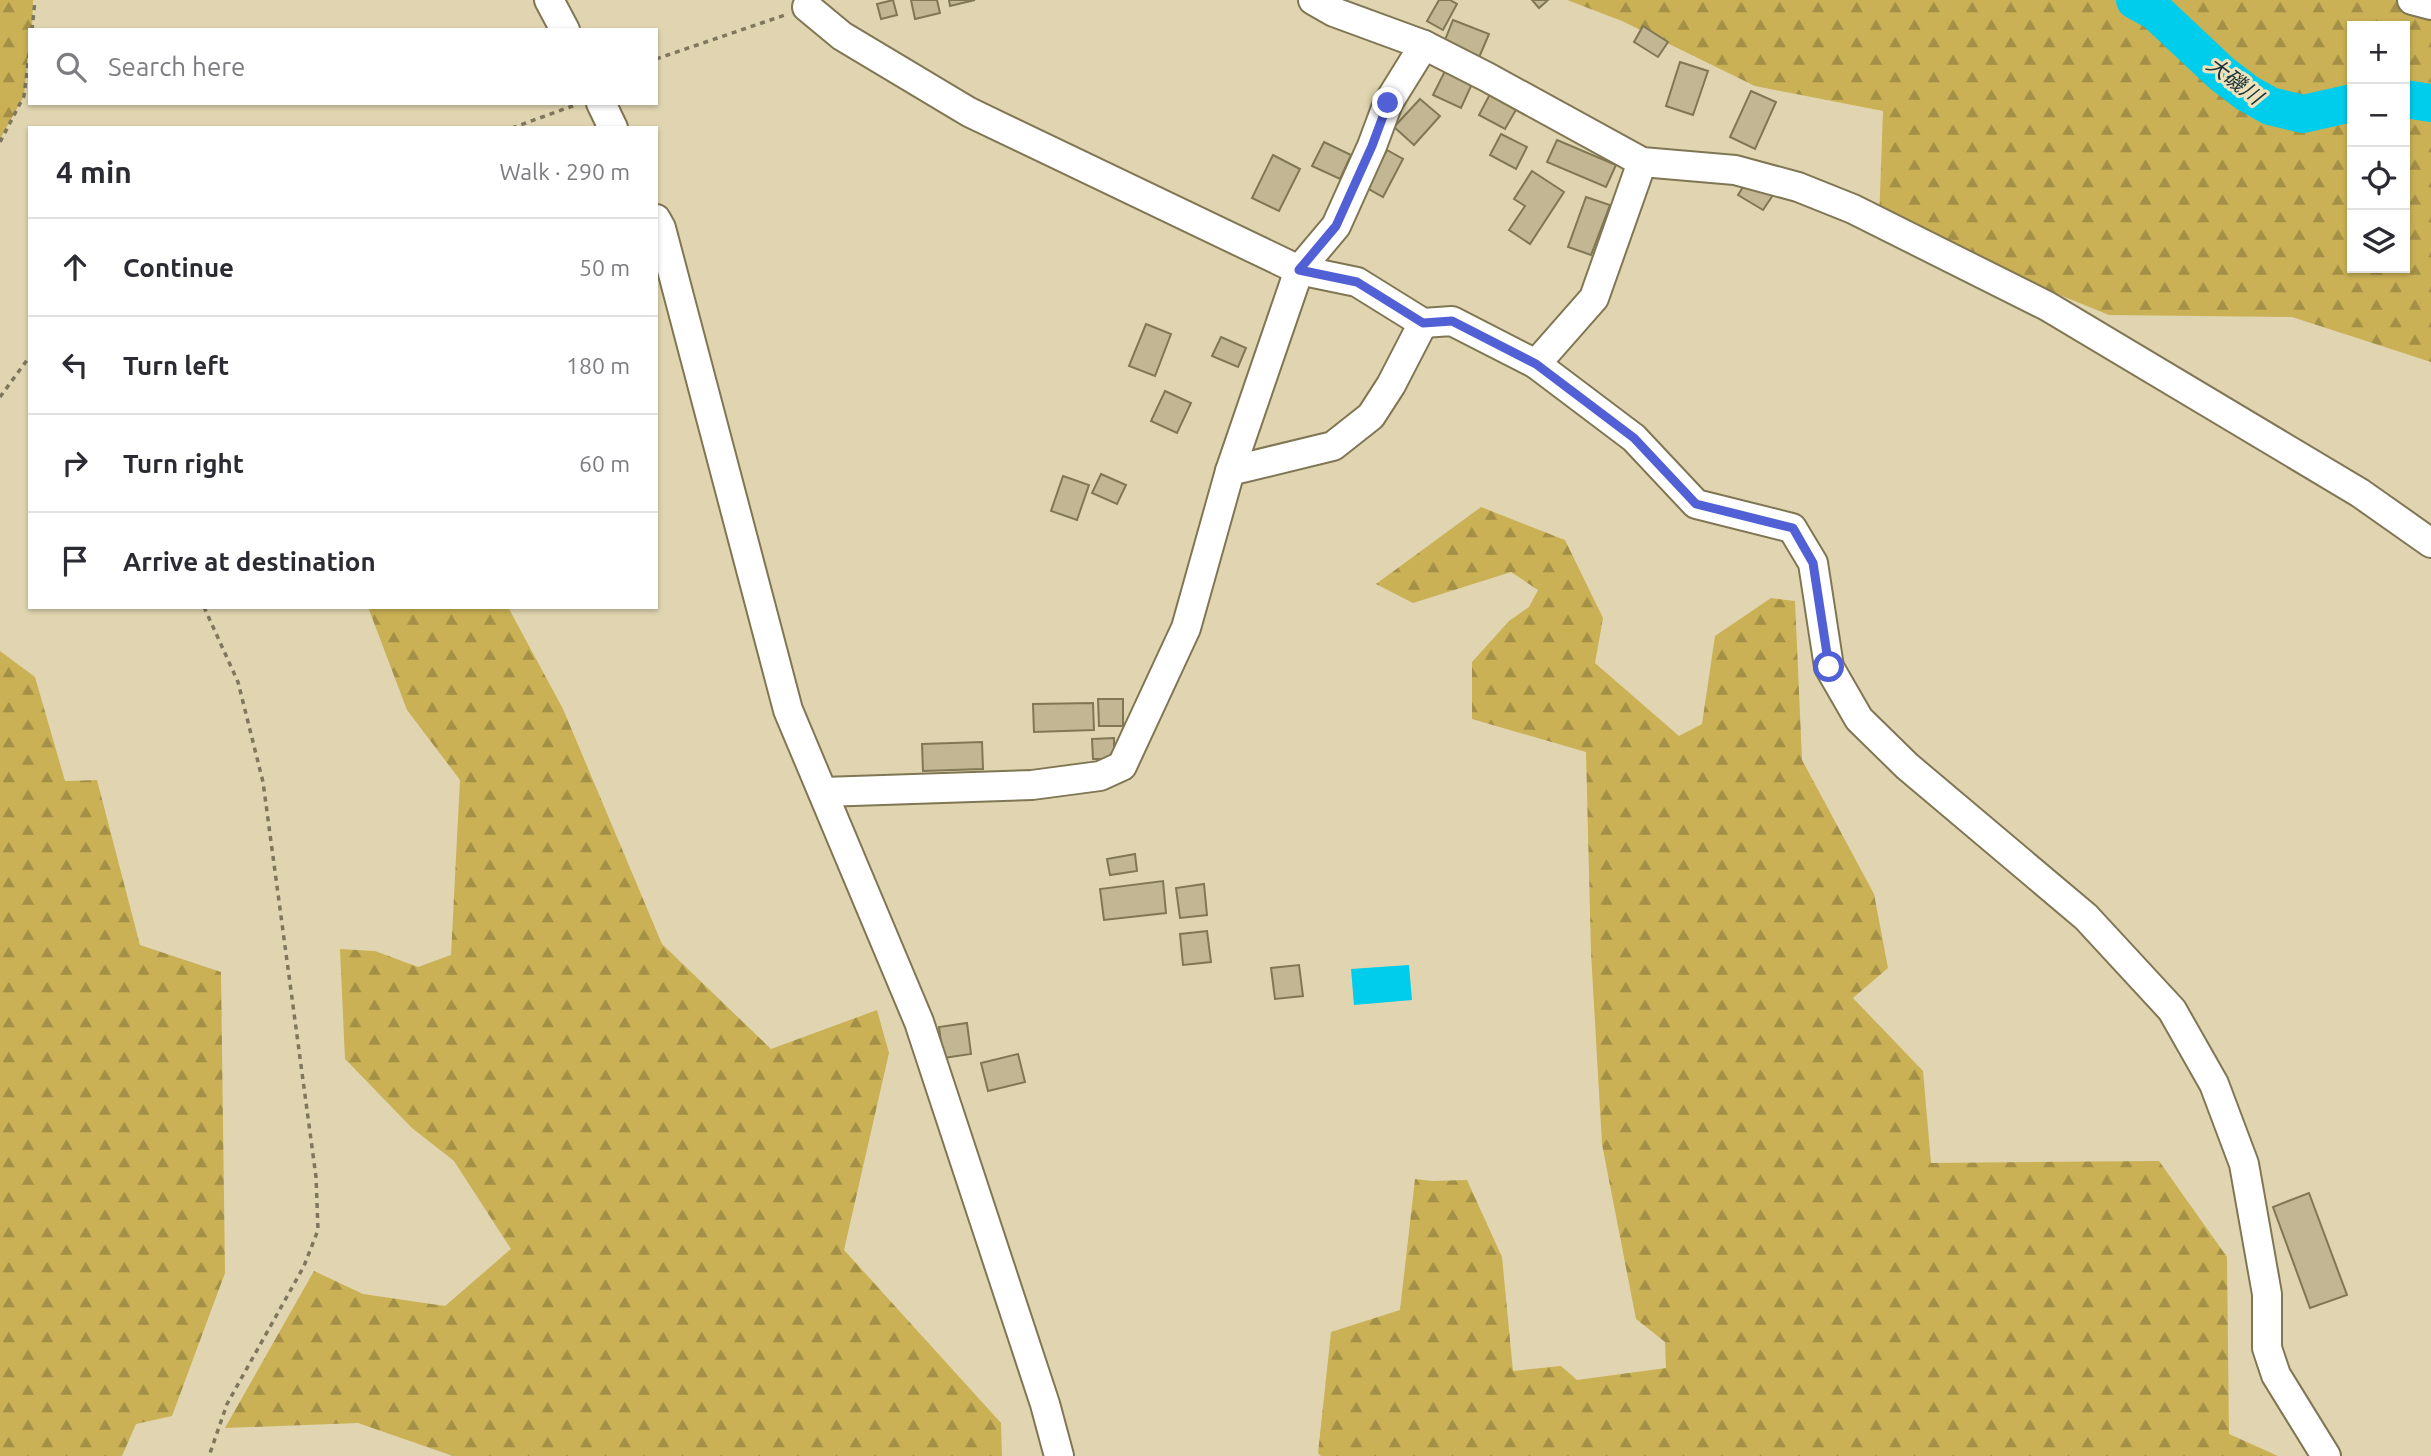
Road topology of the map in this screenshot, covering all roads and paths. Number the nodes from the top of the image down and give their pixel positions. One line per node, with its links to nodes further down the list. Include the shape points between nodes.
1 (35, 0): 7 (path)
2 (549, 0): 8 (street)
3 (1313, 0): 9 (street)
4 (2412, 0): 5 (street)
5 (2431, 5)
6 (807, 7): 10 (path); 19 (street, via 842,36 969,112)
7 (32, 28)
8 (564, 28)
9 (1424, 45): 17 (street); 19 (street, via 1388,103 1336,226)
10 (658, 58)
11 (28, 63): 16 (path, via 24,96)
12 (575, 105): 14 (path)
13 (602, 105): 15 (street)
14 (517, 126)
15 (612, 126)
16 (0, 142)
17 (1642, 162): 22 (street, via 1594,298); 25 (street, via 1735,170 1798,187 1853,209 2047,306 2360,493)
18 (658, 223): 27 (street, via 788,710)
19 (1299, 270): 20 (street, via 1357,282); 24 (street)
20 (1423, 323): 22 (street, via 1452,321); 24 (street, via 1371,416 1333,446)
21 (27, 364): 23 (path)
22 (1536, 364): 30 (street, via 1634,438 1696,504 1793,528 1813,563 1829,667 1859,719 1907,766 2086,917 2172,1010 2214,1084 2244,1164 2267,1294 2267,1348 2276,1375)
23 (0, 397)
24 (1230, 471): 27 (street, via 1186,628 1122,766 1100,776 1032,785)
25 (2431, 543)
26 (205, 609): 28 (path, via 238,682 263,782 316,1177 318,1230 304,1266 227,1404)
27 (823, 792): 29 (street, via 919,1022)
28 (209, 1456)
29 (1059, 1456)
30 (2326, 1456)

